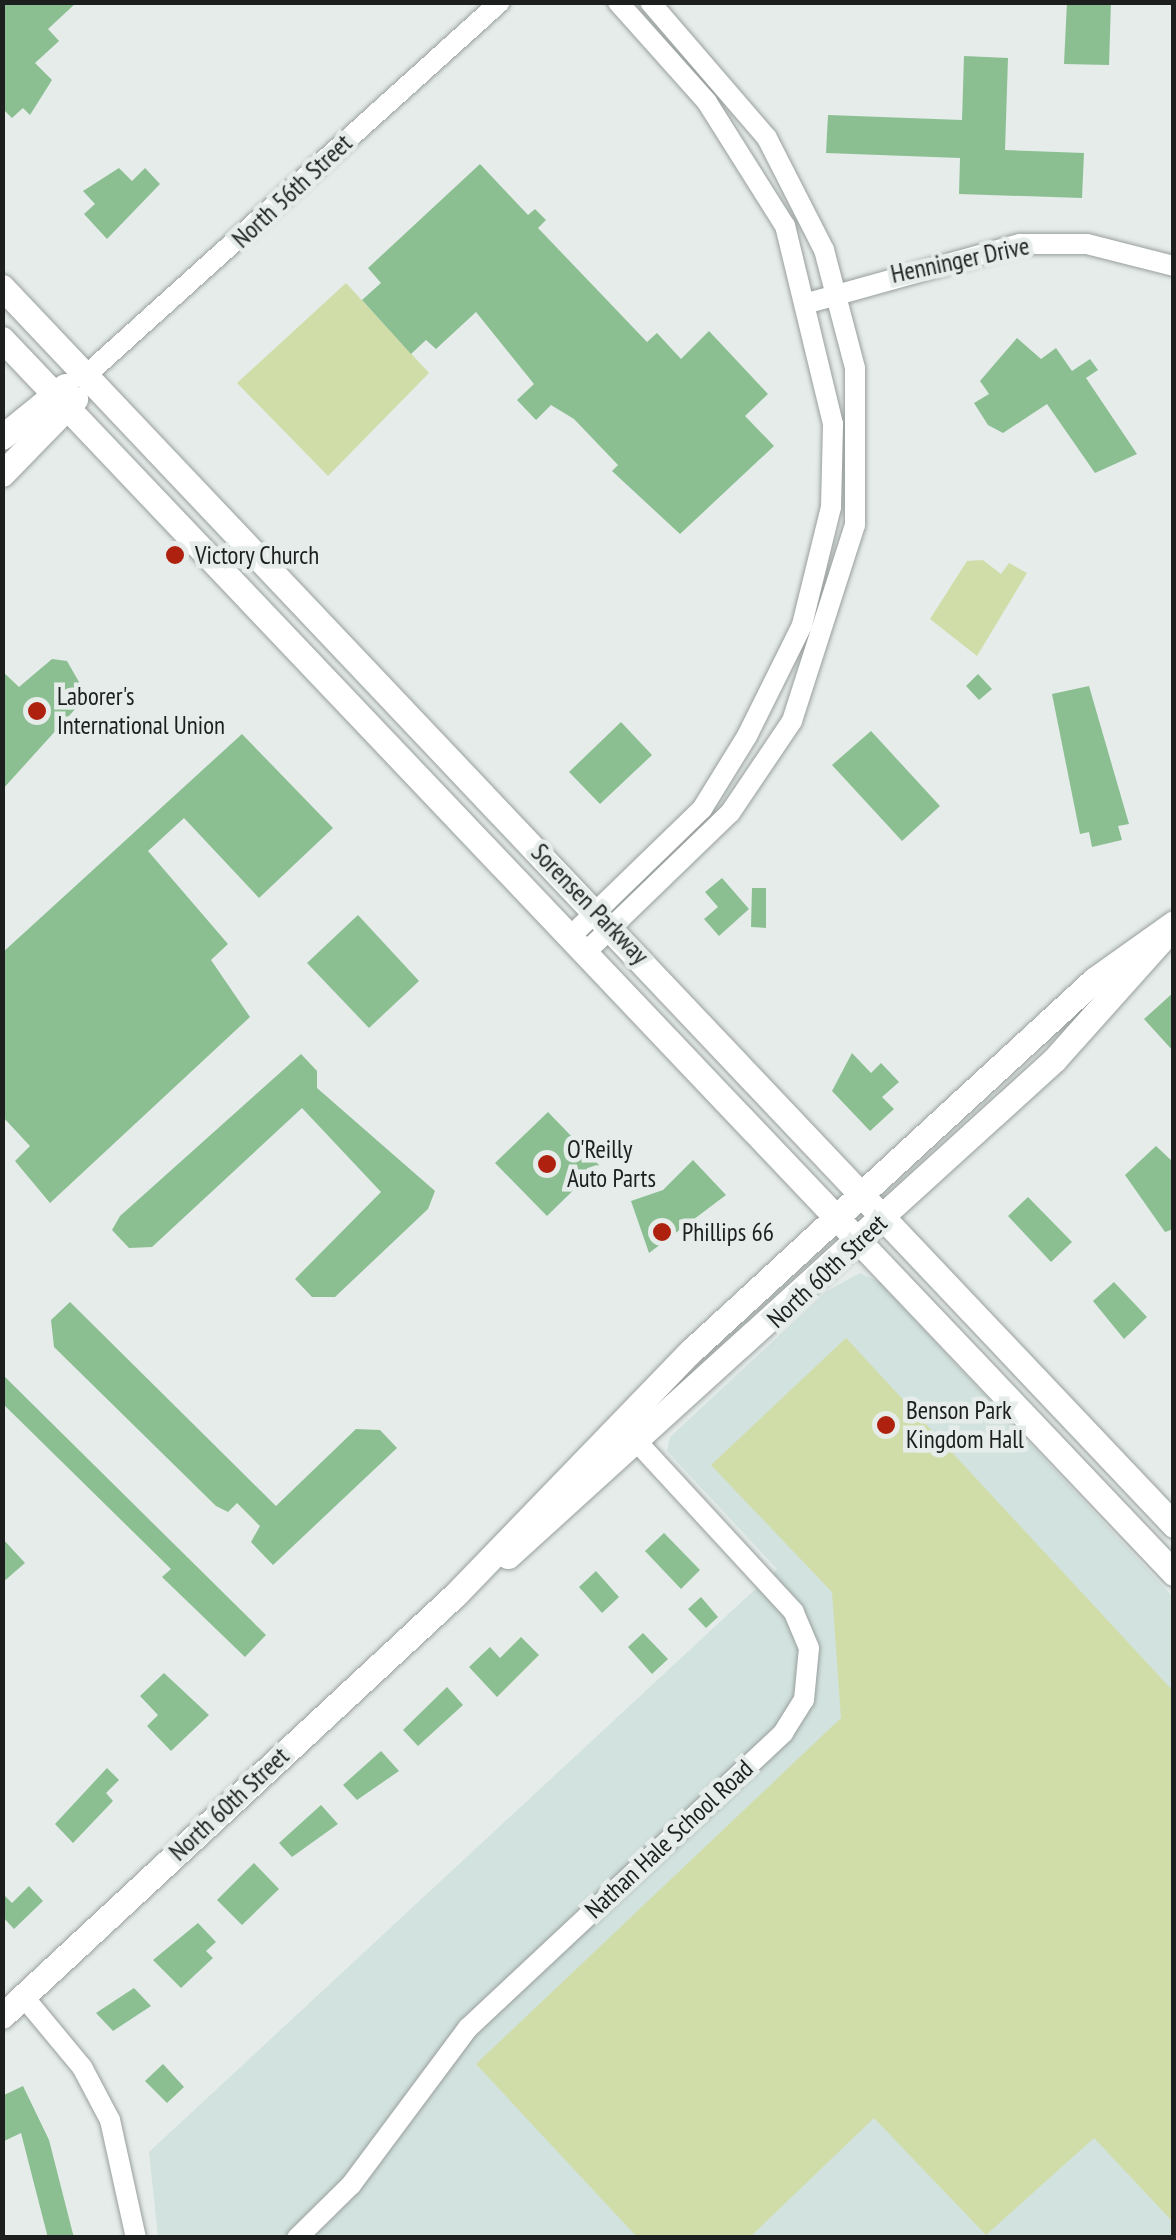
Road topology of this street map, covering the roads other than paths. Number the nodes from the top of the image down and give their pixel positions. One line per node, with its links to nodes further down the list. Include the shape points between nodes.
1 (500, 2): 9 (street, North 56th Street)
2 (618, 2): 7 (street, via 750,164 784,226)
3 (650, 2): 6 (street, via 767,138)
4 (1174, 266): 6 (street, Henninger Drive, via 1087,244 1036,243)
5 (2, 287): 9 (main road, Sorensen Parkway)
6 (838, 296): 7 (street, Henninger Drive); 14 (street, via 860,427 855,525 834,610 792,721 730,813)
7 (808, 303): 14 (street, via 833,424 831,507 802,626 702,809)
8 (2, 340): 10 (main road, Sorensen Parkway)
9 (84, 378): 10 (main road); 11 (main road); 14 (main road, Sorensen Parkway)
10 (51, 392): 11 (main road, Sorensen Parkway); 12 (main road)
11 (70, 412): 13 (main road); 15 (main road, Sorensen Parkway)
12 (2, 437)
13 (2, 474)
14 (606, 919): 15 (street); 16 (main road, Sorensen Parkway)
15 (582, 941): 17 (main road, Sorensen Parkway)
16 (862, 1193): 17 (main road, North 60th Street); 18 (main road, Sorensen Parkway); 18 (main road, North 60th Street, via 1094,980 1174,923 1104,1010)
17 (838, 1214): 19 (main road, Sorensen Parkway); 20 (main road, North 60th Street)
18 (885, 1218): 19 (main road, North 60th Street); 22 (main road, Sorensen Parkway)
19 (862, 1239): 21 (main road, North 60th Street); 23 (main road, Sorensen Parkway)
20 (618, 1420): 21 (street, Nathan Hale School Road); 24 (main road, North 60th Street)
21 (639, 1444): 24 (main road, North 60th Street); 28 (street, Nathan Hale School Road, via 794,1612 809,1648 804,1700 783,1733 468,2028 351,2185)
22 (1174, 1525)
23 (1174, 1573)
24 (456, 1594): 25 (main road, North 60th Street)
25 (23, 1996): 26 (main road, North 60th Street); 27 (street, via 82,2067 110,2120)
26 (2, 2016)
27 (136, 2238)
28 (297, 2238)

